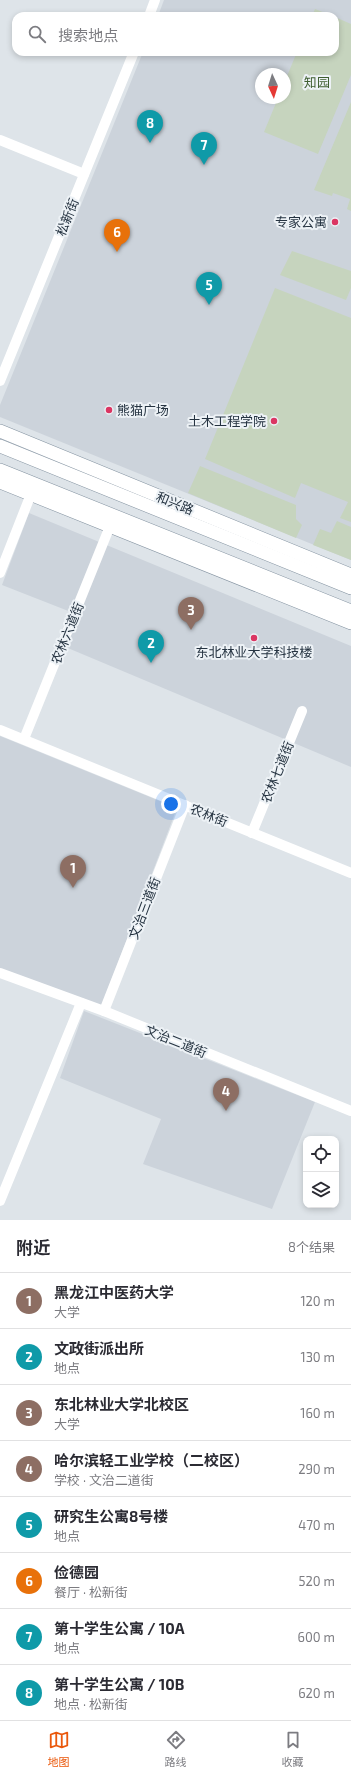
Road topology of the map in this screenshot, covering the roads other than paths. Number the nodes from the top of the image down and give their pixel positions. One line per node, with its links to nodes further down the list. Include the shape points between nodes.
1 (155, 0): 2 (street)
2 (150, 12)
3 (132, 56): 5 (street, 松新街)
4 (0, 140): 5 (street)
5 (84, 174): 6 (street, 松新街)
6 (0, 381)
7 (0, 431): 14 (highway, 和兴路)
8 (0, 446): 15 (highway)
9 (0, 470): 16 (highway)
10 (0, 482): 11 (highway)
11 (31, 494): 12 (highway); 13 (street)
12 (110, 526): 17 (highway); 20 (street, 农林六道街)
13 (0, 573)
14 (351, 575)
15 (351, 588)
16 (351, 611)
17 (351, 623)
18 (302, 711): 22 (street, 农林七道街)
19 (0, 730): 20 (street, 农林街)
20 (24, 739): 21 (street, 农林街)
21 (185, 805): 22 (street, 农林街); 26 (street, 文治三道街)
22 (252, 833): 23 (street, 农林街)
23 (351, 873)
24 (0, 973): 25 (street, 文治二道街)
25 (81, 1003): 26 (street, 文治二道街); 28 (street)
26 (104, 1011): 27 (street, 文治二道街)
27 (351, 1111)
28 (0, 1201)

